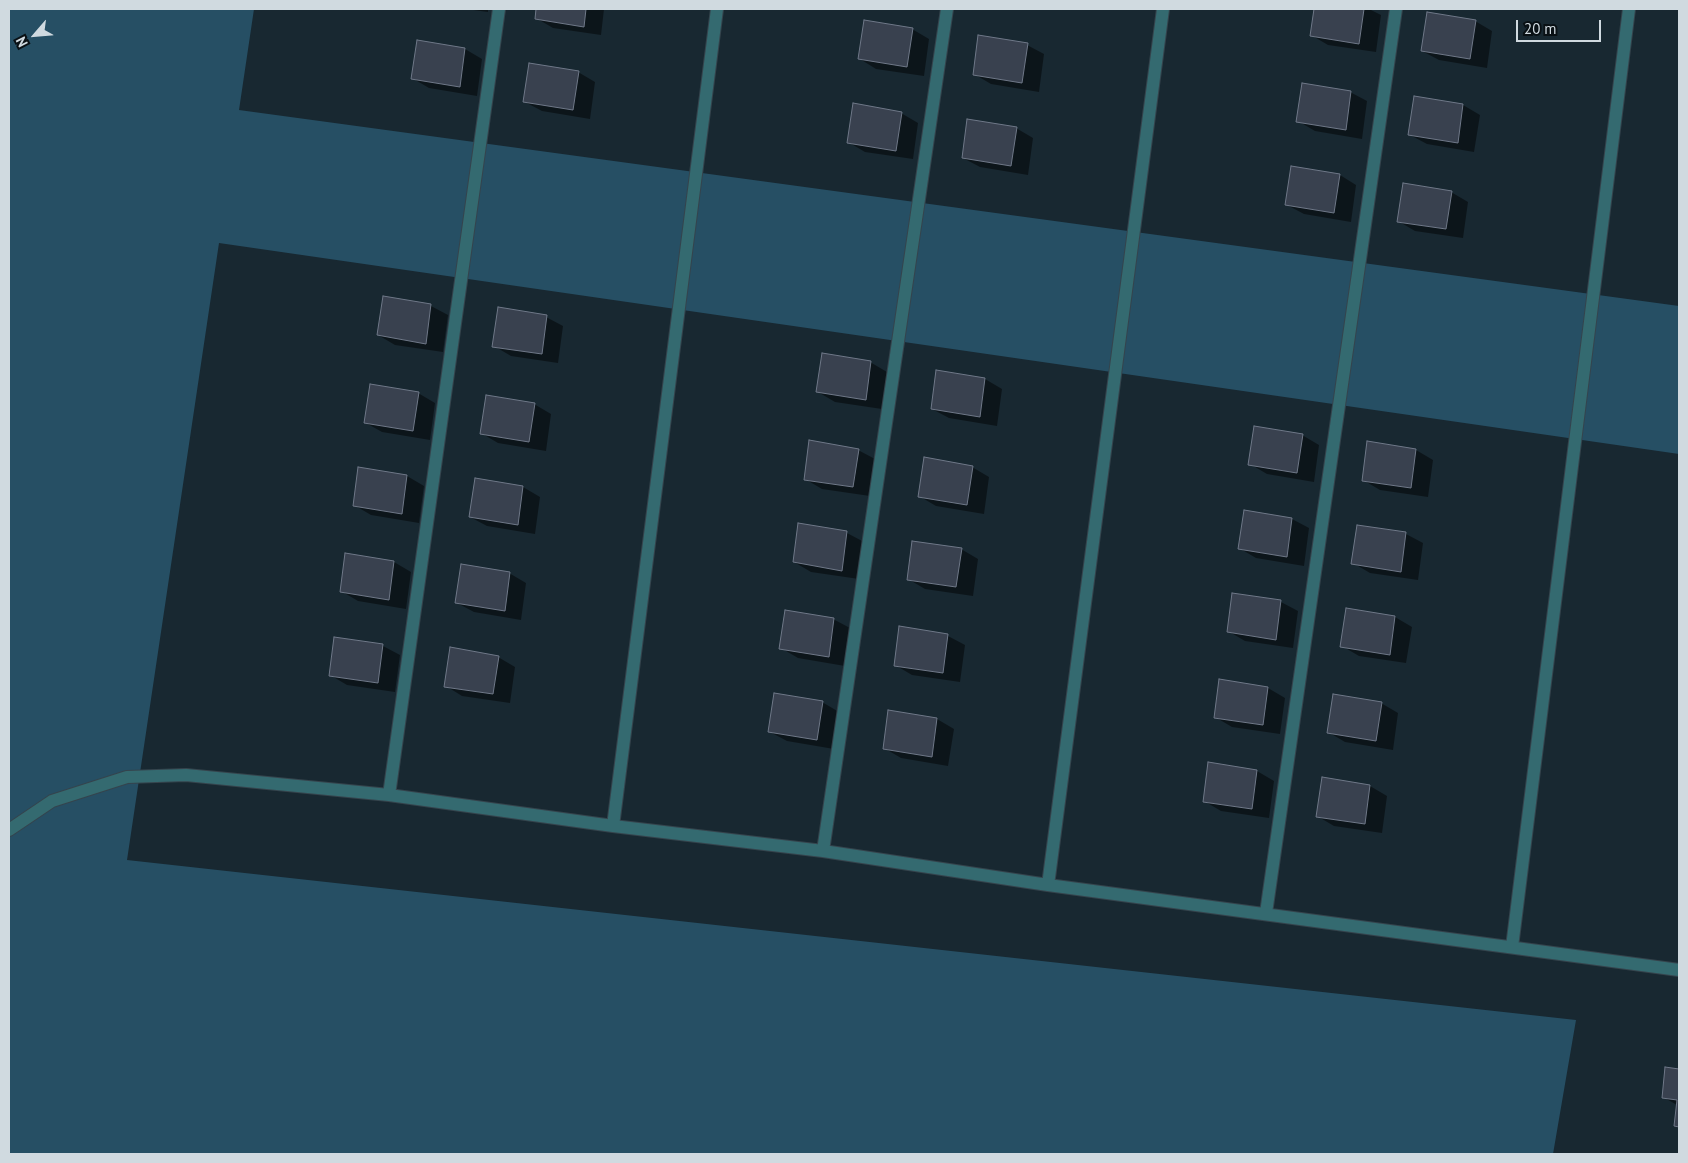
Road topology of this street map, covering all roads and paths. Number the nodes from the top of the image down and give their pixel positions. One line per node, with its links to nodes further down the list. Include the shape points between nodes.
1 (499, 9): 7 (street)
2 (717, 9): 8 (street)
3 (947, 9): 10 (street)
4 (1163, 9): 11 (street)
5 (1396, 9): 12 (street)
6 (1629, 9): 13 (street)
7 (389, 796): 8 (street); 9 (street, via 186,775 127,777 52,801)
8 (613, 826): 10 (street)
9 (9, 830)
10 (823, 851): 11 (street)
11 (1048, 886): 12 (street)
12 (1266, 913): 13 (street)
13 (1512, 947): 14 (street)
14 (1679, 970)

